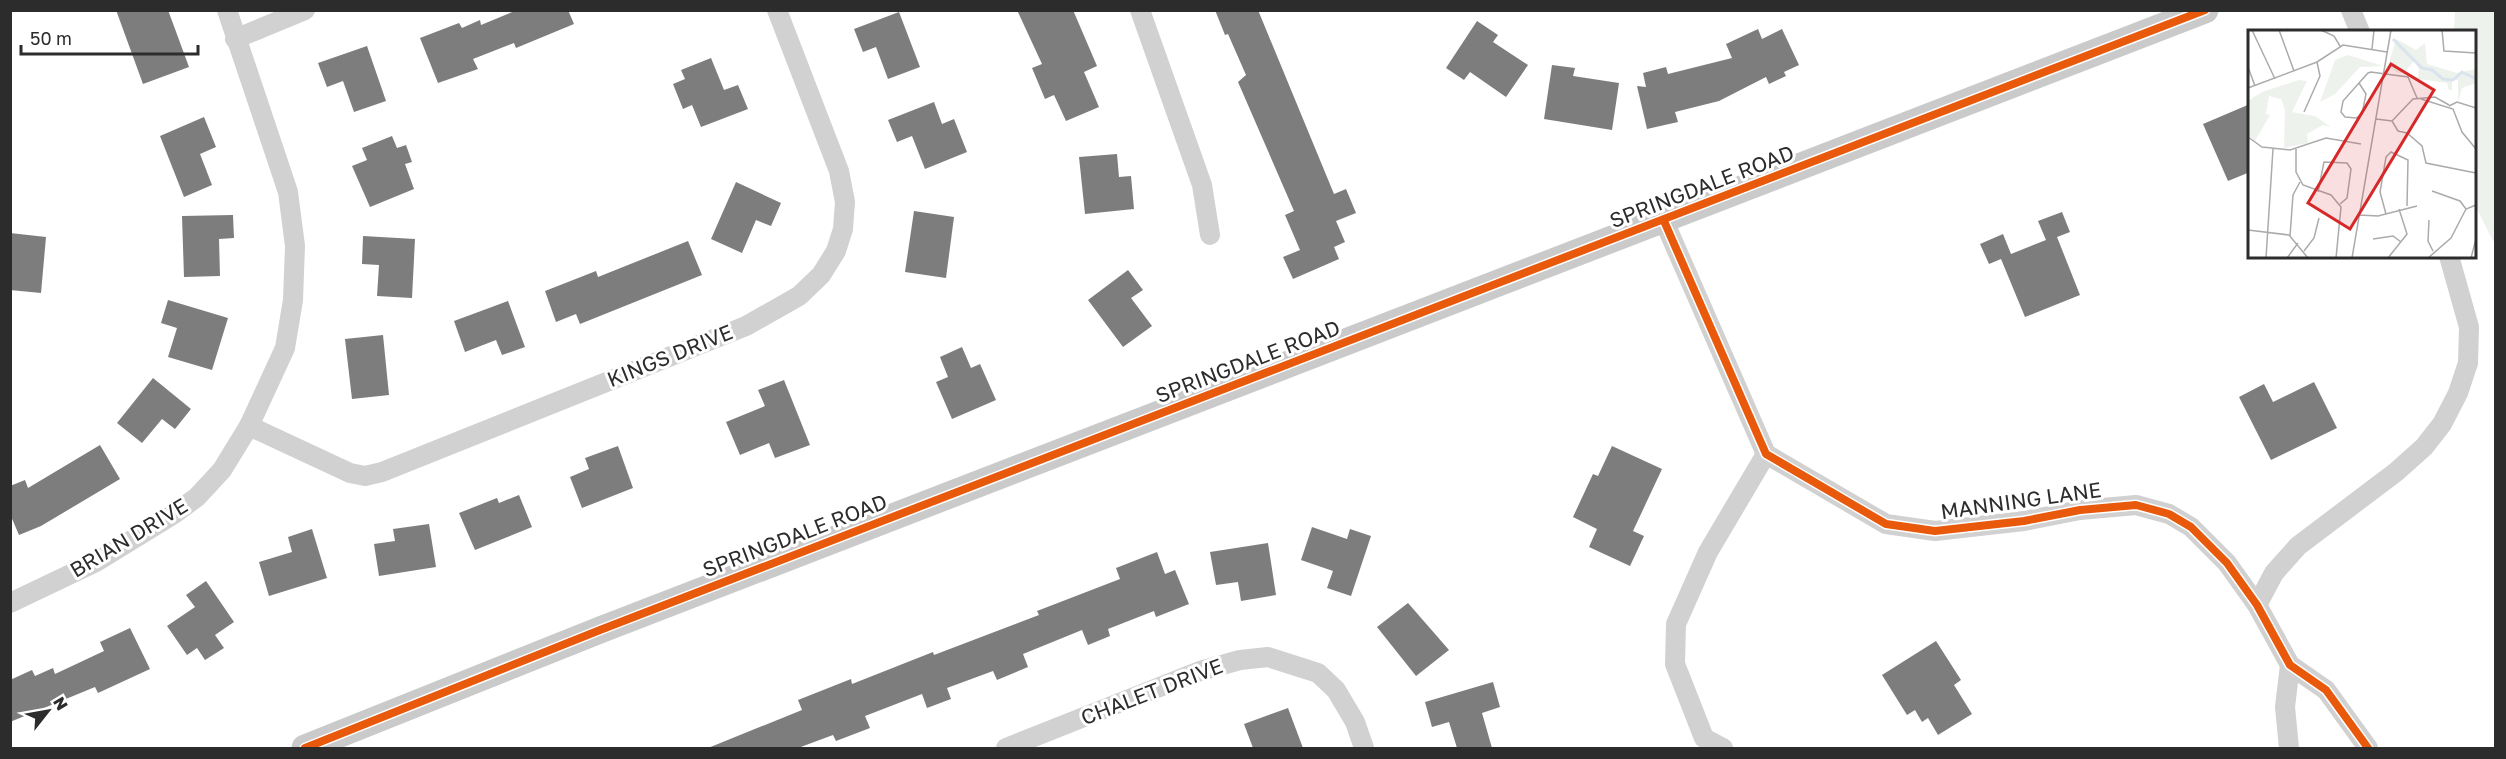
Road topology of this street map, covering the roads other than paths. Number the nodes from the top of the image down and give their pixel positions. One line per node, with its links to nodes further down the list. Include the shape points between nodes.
1 (227, 10): 8 (street, BRIAN DRIVE)
2 (305, 10): 8 (street)
3 (777, 10): 12 (street, KINGS DRIVE, via 839,171 845,202 836,251 821,275 799,296 746,326 374,474 350,473)
4 (1140, 10): 10 (street, via 1202,185)
5 (2205, 10): 9 (main road, SPRINGDALE ROAD)
6 (2351, 10): 7 (street)
7 (2359, 30)
8 (235, 39): 12 (street, BRIAN DRIVE, via 288,192 296,246 285,348)
9 (1664, 221): 13 (street); 17 (main road, SPRINGDALE ROAD, via 600,630)
10 (1210, 235)
11 (2449, 258): 15 (street, via 2469,327 2468,363 2442,424 2396,472 2298,546 2274,573)
12 (249, 426): 14 (street, BRIAN DRIVE, via 222,470 197,497 96,562)
13 (1766, 454): 15 (street, MANNING LANE, via 1886,524 1935,531 2136,505 2169,514 2191,527 2227,563); 20 (street, via 1708,552 1676,624 1675,664 1688,701 1704,738)
14 (10, 603)
15 (2257, 605): 16 (street, MANNING LANE)
16 (2290, 665): 21 (street, via 2285,708); 22 (street, MANNING LANE, via 2326,690)
17 (305, 748)
18 (1006, 748): 19 (street, CHALET DRIVE, via 1200,671 1268,657 1318,674 1336,690 1355,722)
19 (1364, 748)
20 (1723, 748)
21 (2289, 748)
22 (2368, 748)

